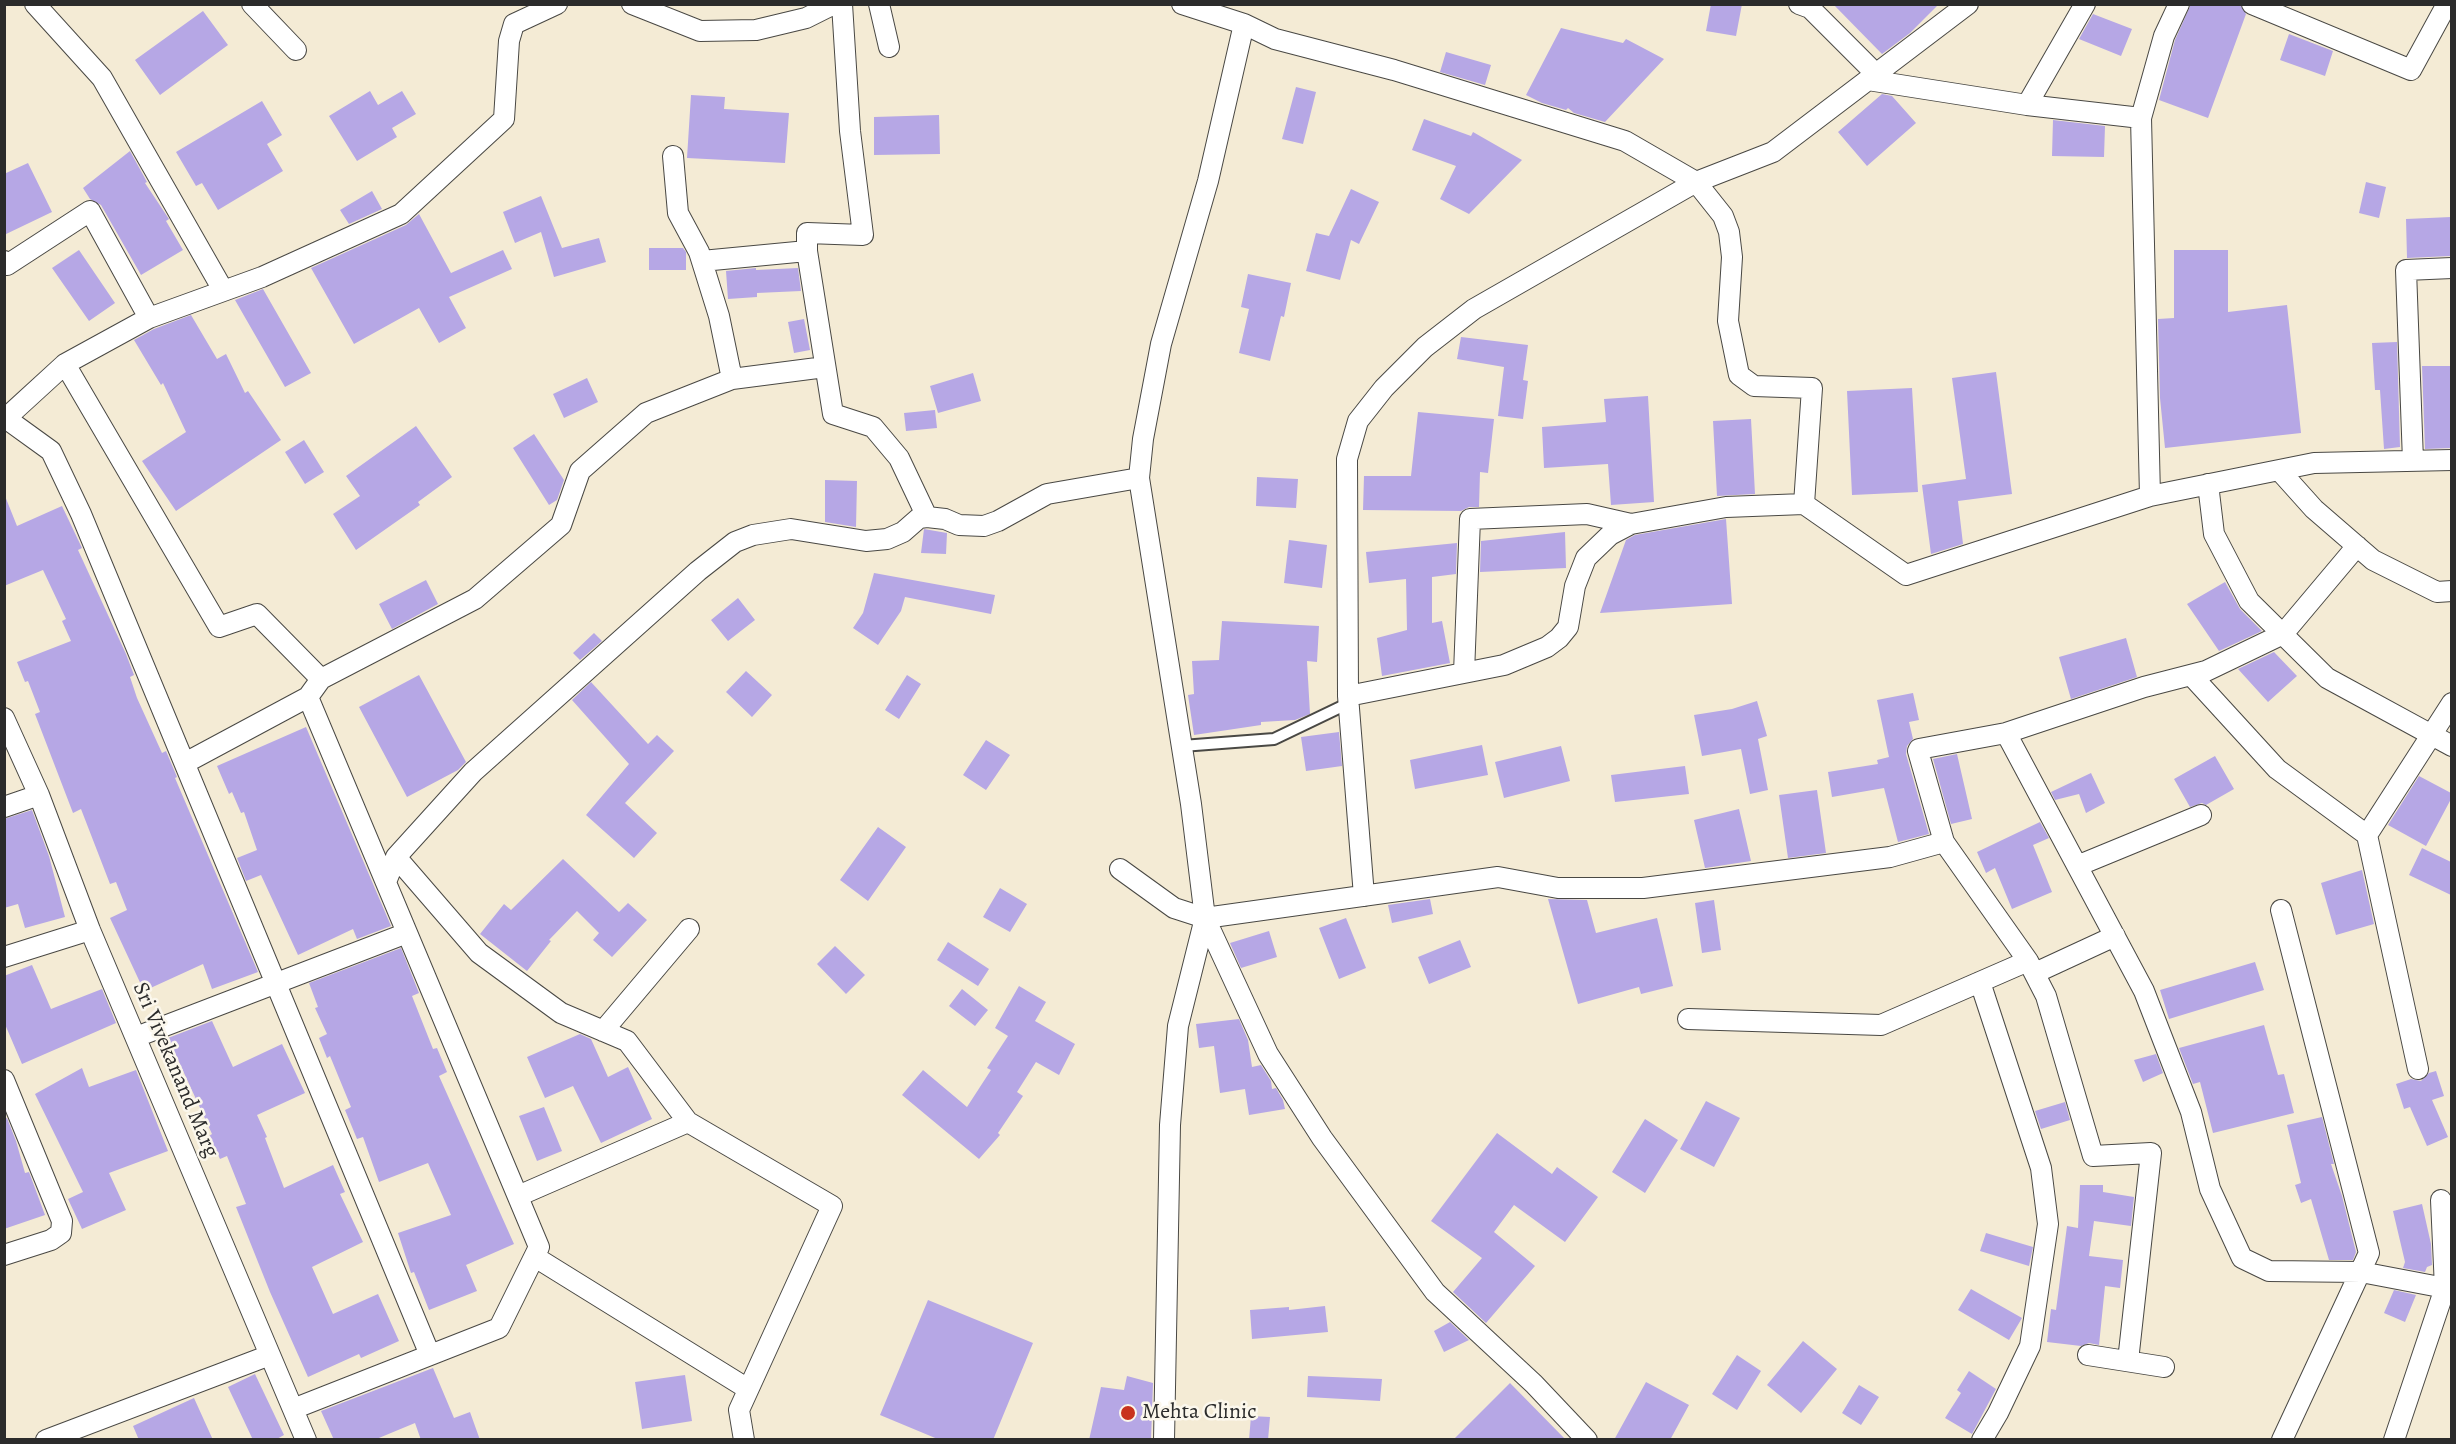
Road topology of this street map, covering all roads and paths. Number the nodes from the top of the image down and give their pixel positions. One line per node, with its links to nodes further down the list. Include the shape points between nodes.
1 (34, 4): 27 (street, via 102,78)
2 (252, 4): 17 (street)
3 (557, 4): 27 (street, via 514,24 509,41 504,119 401,214 262,277)
4 (632, 4): 5 (street, via 700,31 756,30 806,18)
5 (834, 4)
6 (842, 4): 23 (street, via 850,131 863,235 807,233)
7 (879, 4): 16 (street)
8 (1182, 4): 15 (street)
9 (1800, 4): 18 (street, via 1810,8)
10 (1968, 4): 18 (street)
11 (2085, 4): 19 (street)
12 (2180, 4): 20 (street, via 2164,36)
13 (2252, 4): 14 (street, via 2411,70)
14 (2446, 15)
15 (1244, 24): 22 (street, via 1275,39 1394,70 1626,141); 36 (street, via 1208,182 1161,344)
16 (890, 47)
17 (296, 50)
18 (1872, 77): 19 (street); 22 (street, via 1773,152)
19 (2026, 105): 20 (street)
20 (2141, 118): 38 (street)
21 (673, 156): 25 (street, via 678,213)
22 (1696, 182): 39 (street, via 1723,216 1729,232 1732,257 1728,321 1738,375 1754,386 1812,388); 49 (street, via 1474,309 1425,347 1358,421 1347,459)
23 (807, 251): 25 (street); 30 (street)
24 (4, 261): 28 (street, via 7,265 90,211)
25 (702, 261): 31 (street)
26 (2451, 268): 34 (street, via 2406,270)
27 (223, 290): 28 (street)
28 (149, 318): 29 (street)
29 (64, 364): 32 (street); 47 (street, via 219,627 257,614)
30 (825, 367): 31 (street); 40 (street, via 833,414 873,427 899,458)
31 (732, 379): 47 (street, via 646,413 580,471 561,525 475,600)
32 (5, 417): 56 (street, via 51,452 81,514)
33 (2451, 460): 34 (street)
34 (2413, 461): 35 (street, via 2314,463)
35 (2279, 470): 37 (street); 42 (street, via 2314,509)
36 (1139, 478): 40 (street, via 1047,494 984,526); 54 (street)
37 (2208, 484): 38 (street); 44 (street, via 2214,534 2248,601)
38 (2150, 496): 39 (street, via 1906,575)
39 (1804, 504): 41 (street, via 1726,507)
40 (927, 517): 62 (street, via 887,539 866,541 791,529 770,531 735,543 698,571 472,772)
41 (1631, 524): 45 (street, via 1610,535 1586,558 1575,586 1568,627 1559,638 1548,647 1504,664); 45 (street, via 1587,514 1470,519)
42 (2357, 546): 43 (street, via 2373,560 2437,592); 44 (street)
43 (2451, 591)
44 (2283, 634): 46 (street); 53 (street, via 2327,678)
45 (1464, 673): 49 (street)
46 (2192, 675): 52 (street); 60 (street, via 2277,770)
47 (321, 679): 48 (street)
48 (308, 698): 56 (street); 65 (street)
49 (1349, 700): 54 (lane, via 1274,739); 66 (street)
50 (2451, 703): 53 (street)
51 (4, 718): 57 (street, Sri Vivekanand Marg)
52 (2006, 733): 61 (street, via 1918,750); 63 (street)
53 (2431, 735): 55 (street); 60 (street)
54 (1182, 746): 68 (street)
55 (2451, 746)
56 (185, 763): 76 (street)
57 (39, 795): 58 (street); 70 (street, Sri Vivekanand Marg)
58 (4, 807)
59 (2201, 815): 63 (street)
60 (2367, 835): 80 (street)
61 (1944, 842): 66 (street, via 1890,856 1643,888 1558,888 1498,877); 74 (street)
62 (396, 857): 65 (street); 78 (street, via 480,953 561,1013)
63 (2077, 866): 72 (street)
64 (1120, 869): 68 (street, via 1174,908)
65 (386, 882): 71 (street)
66 (1364, 896): 68 (street)
67 (2281, 910): 88 (street, via 2369,1253)
68 (1205, 918): 100 (street, via 1178,1026 1170,1125); 101 (street, via 1268,1054 1322,1138 1435,1292 1534,1384)
69 (690, 929): 78 (street)
70 (90, 930): 73 (street); 79 (street, Sri Vivekanand Marg)
71 (407, 933): 76 (street); 84 (street)
72 (2115, 936): 74 (street); 88 (street, via 2144,991 2191,1112 2210,1189 2242,1258 2269,1271)
73 (4, 957)
74 (2032, 967): 75 (street); 93 (street, via 2046,996 2093,1156 2151,1153)
75 (1980, 982): 77 (street, via 1881,1024); 102 (street, via 2041,1168 2048,1224 2030,1346)
76 (276, 983): 79 (street); 91 (street)
77 (1688, 1019)
78 (603, 1031): 83 (street, via 627,1041)
79 (136, 1037): 90 (street, Sri Vivekanand Marg)
80 (2418, 1069)
81 (4, 1080): 82 (street)
82 (10, 1108): 86 (street, via 62,1221 61,1233 51,1240)
83 (688, 1122): 84 (street); 95 (street, via 831,1206)
84 (518, 1196): 87 (street, via 539,1247)
85 (2441, 1200): 89 (street)
86 (4, 1255)
87 (535, 1257): 91 (street, via 499,1328); 95 (street)
88 (2361, 1272): 89 (street); 103 (street)
89 (2447, 1291): 104 (street)
90 (270, 1355): 96 (street, Sri Vivekanand Marg); 97 (street)
91 (430, 1355): 96 (street)
92 (2088, 1355): 93 (street)
93 (2128, 1361): 94 (street)
94 (2164, 1367)
95 (748, 1389): 99 (street, via 739,1410)
96 (292, 1409): 98 (street, Sri Vivekanand Marg)
97 (46, 1440)
98 (306, 1440)
99 (744, 1440)
100 (1164, 1440)
101 (1587, 1440)
102 (1982, 1440)
103 (2282, 1440)
104 (2394, 1440)

